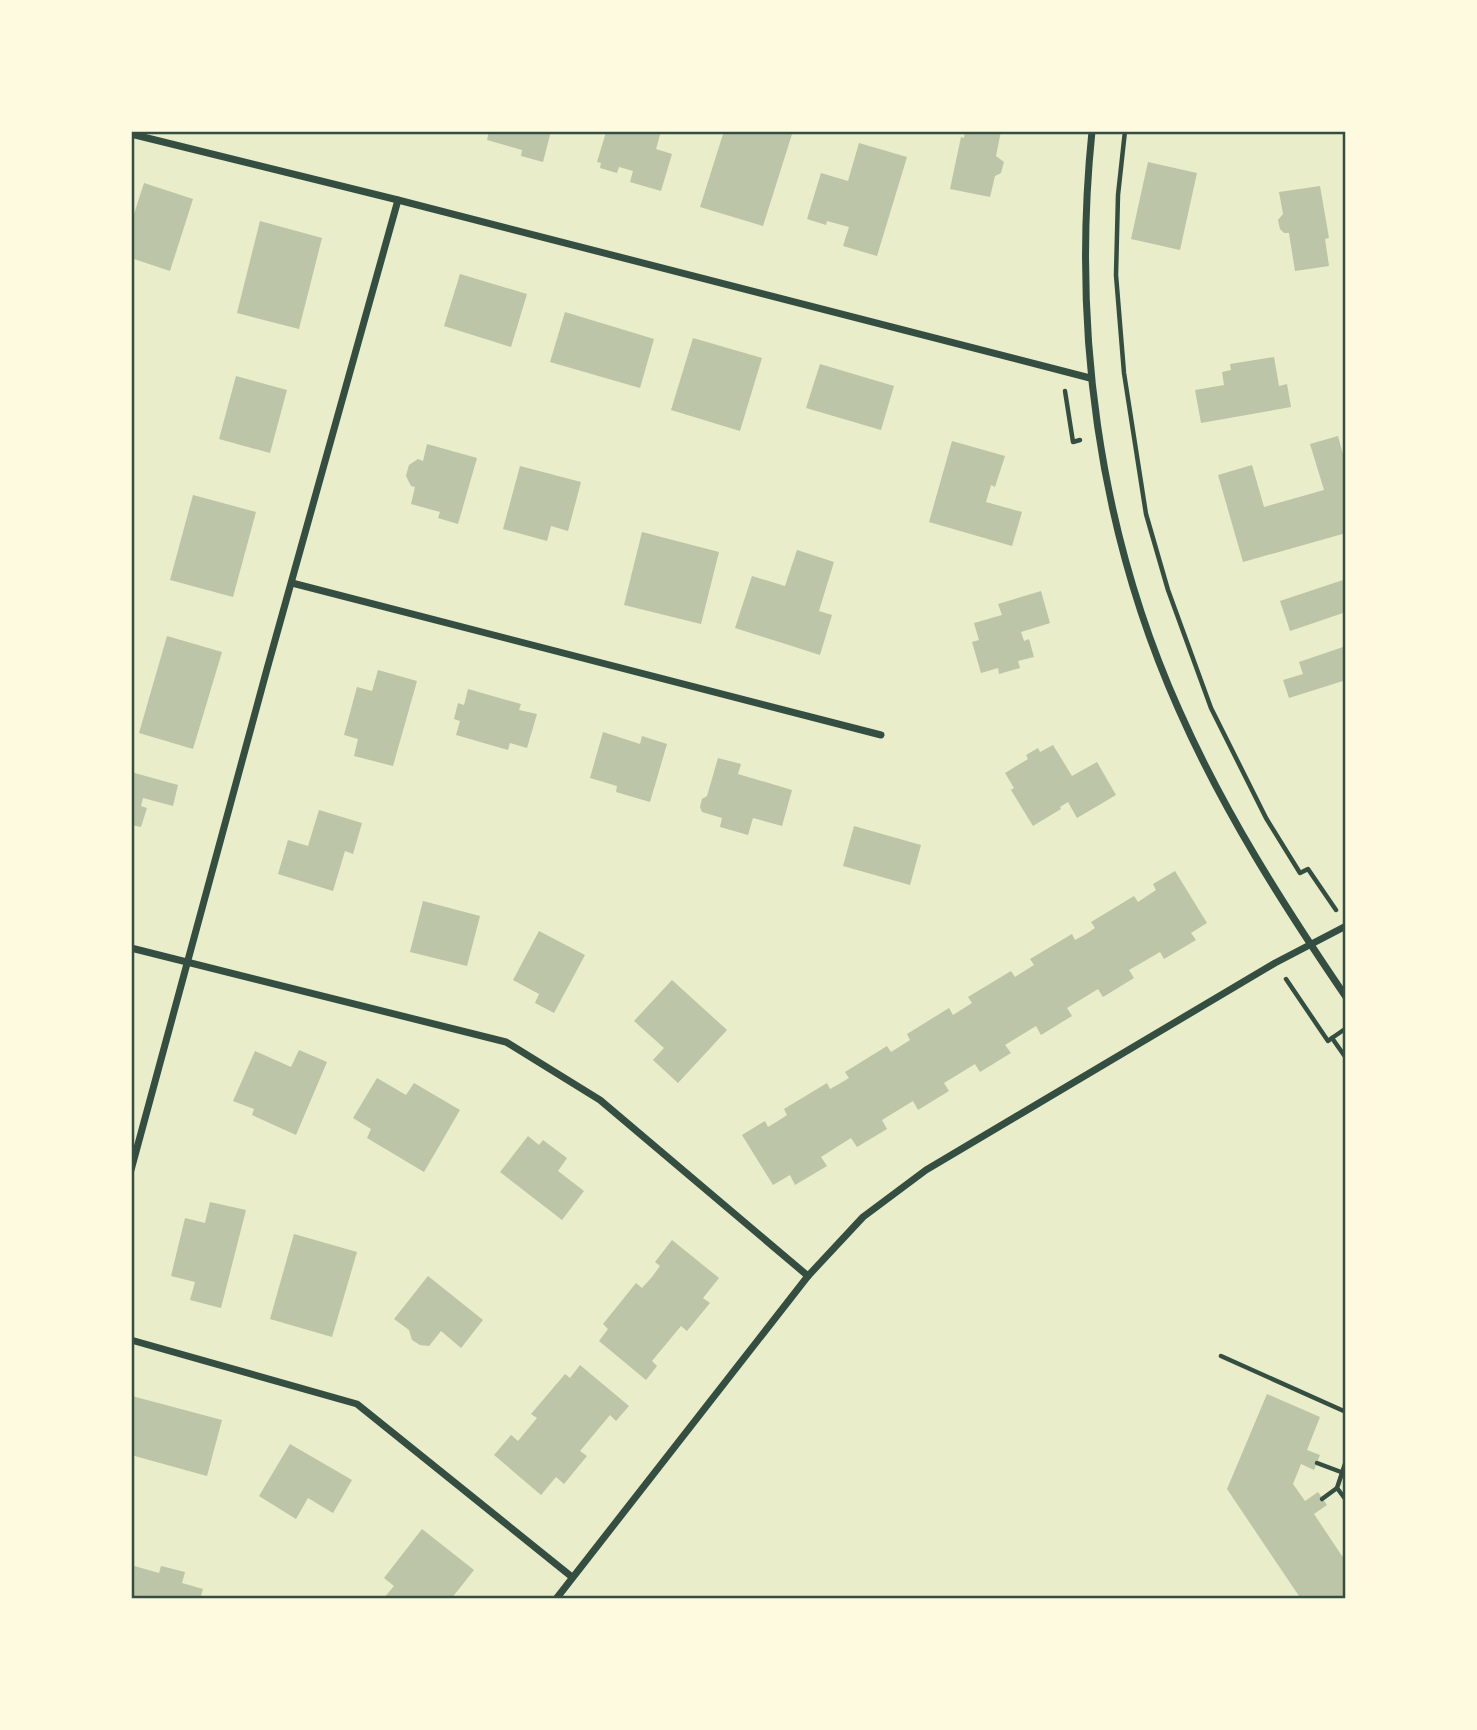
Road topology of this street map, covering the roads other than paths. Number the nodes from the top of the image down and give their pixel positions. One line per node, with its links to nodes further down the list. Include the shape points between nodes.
1 (1092, 131): 4 (street, via 1085,250)
2 (131, 134): 3 (street)
3 (398, 200): 4 (street); 5 (street)
4 (1090, 377): 8 (street, via 1119,536 1178,709 1216,788)
5 (292, 583): 6 (street); 10 (street)
6 (881, 735)
7 (1346, 926): 8 (street)
8 (1311, 946): 11 (street); 13 (street, via 926,1170 863,1217)
9 (131, 948): 10 (street)
10 (187, 964): 12 (street); 13 (street, via 506,1042 600,1100)
11 (1346, 998)
12 (131, 1170)
13 (808, 1276): 15 (street)
14 (131, 1340): 15 (street, via 357,1404)
15 (572, 1577): 16 (street)
16 (556, 1599)

